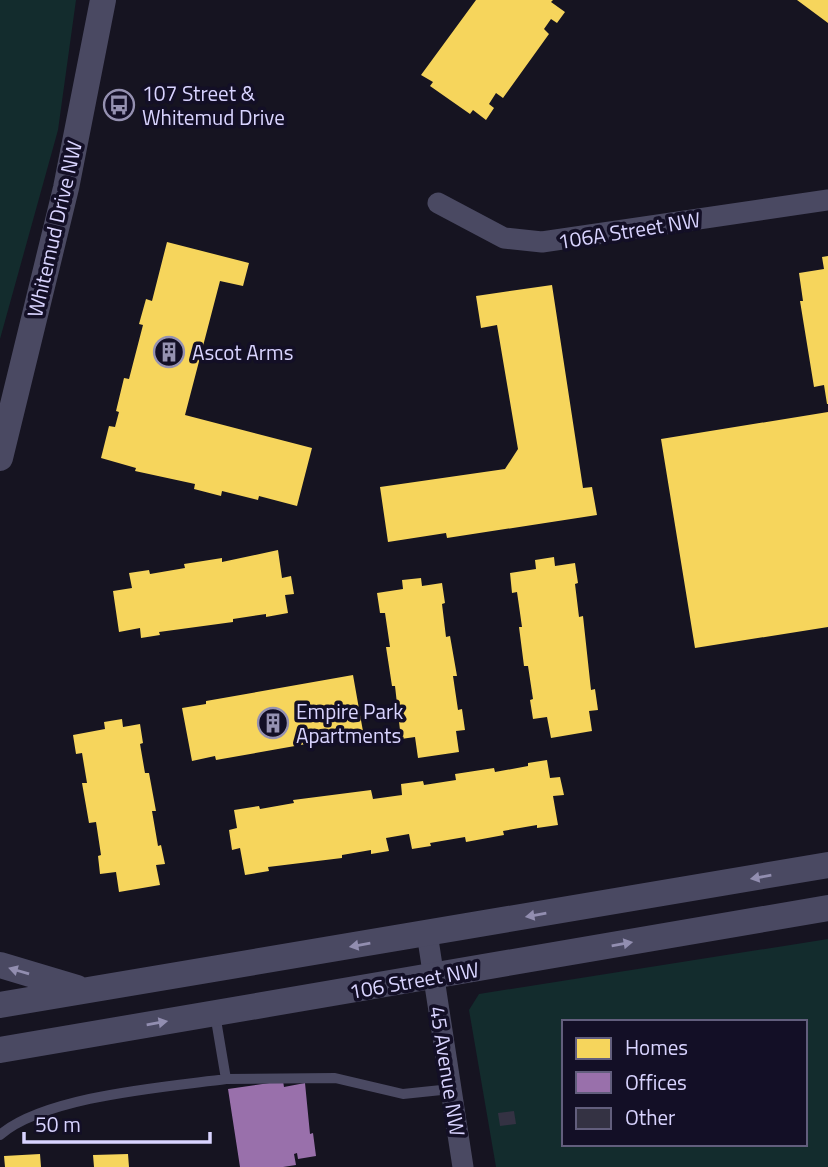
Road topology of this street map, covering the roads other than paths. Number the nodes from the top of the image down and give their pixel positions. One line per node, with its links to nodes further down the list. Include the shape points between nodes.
1 (103, 0): 4 (street, Whitemud Drive NW, via 66,188)
2 (828, 200): 3 (street, 106A Street NW, via 542,242 504,238)
3 (438, 203)
4 (0, 458)
5 (828, 865): 7 (street, 106 Street NW, one-way to 7)
6 (828, 908): 9 (street, 106 Street NW, one-way to 6)
7 (427, 933): 9 (street, 45 Avenue NW); 10 (street, 106 Street NW, one-way to 10)
8 (0, 965): 10 (street, one-way to 8)
9 (434, 976): 12 (street, 106 Street NW); 17 (street, 45 Avenue NW)
10 (86, 990): 11 (street, 106 Street NW)
11 (0, 1005)
12 (215, 1013): 13 (street, 106 Street NW, one-way to 12); 16 (lane)
13 (90, 1035): 14 (street, 106 Street NW); 15 (street)
14 (0, 1050)
15 (0, 1068)
16 (226, 1079): 17 (lane, via 335,1078 403,1094); 18 (lane, via 63,1104)
17 (451, 1089): 19 (street, 45 Avenue NW)
18 (0, 1135)
19 (463, 1167)

